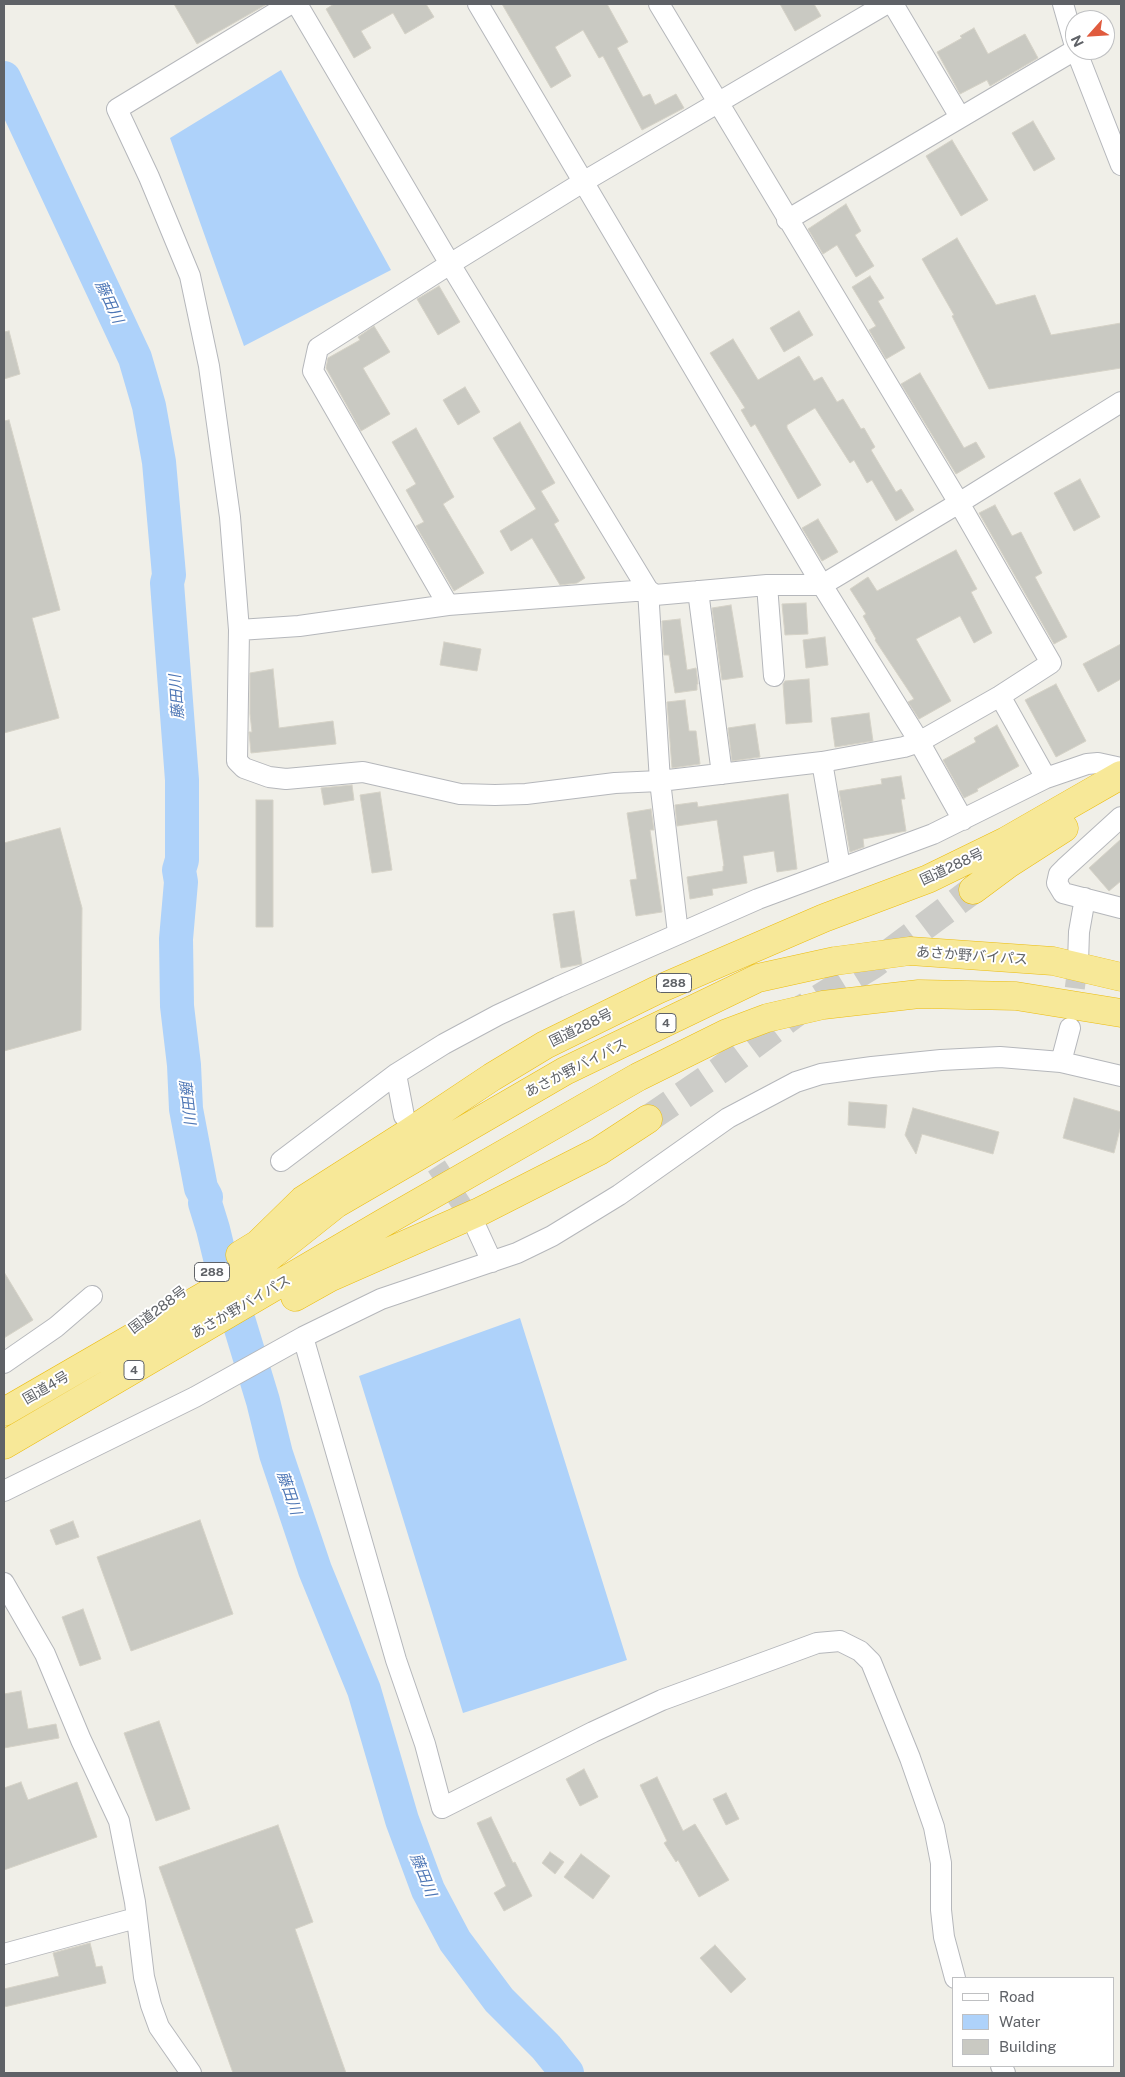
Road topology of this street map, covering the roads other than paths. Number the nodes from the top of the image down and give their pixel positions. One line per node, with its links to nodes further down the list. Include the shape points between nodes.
1 (290, 4): 22 (street, via 117,109 190,276 209,366 230,517)
2 (297, 4): 14 (street)
3 (478, 4): 12 (street)
4 (659, 4): 9 (street)
5 (886, 4): 9 (street)
6 (893, 4): 10 (street)
7 (1065, 56): 10 (street)
8 (1080, 60): 11 (street)
9 (719, 104): 12 (street); 13 (street)
10 (960, 117): 13 (street)
11 (1121, 165)
12 (583, 182): 14 (street); 18 (street)
13 (787, 220): 16 (street)
14 (450, 264): 19 (street); 21 (street, via 318,348 313,371)
15 (1121, 402): 16 (street)
16 (959, 504): 18 (street); 24 (street, via 1051,663)
17 (767, 585): 18 (street); 20 (street); 23 (street)
18 (822, 585): 25 (street)
19 (648, 590): 20 (street, via 655,595); 21 (street); 31 (street)
20 (698, 591): 28 (street)
21 (448, 606): 22 (street, via 299,626)
22 (239, 630): 31 (street, via 238,761 244,768 269,777 363,772 460,794 495,795)
23 (774, 676)
24 (1000, 696): 25 (street); 30 (street)
25 (919, 742): 26 (street); 34 (street)
26 (822, 762): 28 (street); 35 (street)
27 (1121, 768): 30 (street, via 1087,764)
28 (722, 774): 31 (street)
29 (1121, 775): 51 (highway, 国道288号 / 288, via 1006,841 928,879 824,918 675,982 545,1045 303,1200)
30 (1046, 778): 34 (street)
31 (660, 781): 39 (street)
32 (1121, 794): 36 (highway, 国道288号, via 1016,859)
33 (1121, 816): 37 (street, via 1059,874 1057,883 1063,893)
34 (963, 820): 35 (street)
35 (840, 868): 39 (street)
36 (973, 890)
37 (1085, 898): 38 (street); 40 (street)
38 (1121, 908)
39 (678, 933): 45 (street, via 498,1015)
40 (1078, 963)
41 (1121, 976): 51 (highway, あさか野バイパス / 4, via 1053,961 910,951 835,961 758,978 565,1071 336,1204)
42 (1121, 1013): 54 (highway, あさか野バイパス, via 1016,996 919,994 823,1005 767,1018 727,1033 638,1077 390,1219)
43 (1070, 1028): 44 (street)
44 (1061, 1062): 46 (street); 52 (street, via 1000,1057 941,1060 821,1074 796,1082 728,1118 590,1215 544,1240)
45 (396, 1074): 47 (street); 49 (street)
46 (1121, 1076)
47 (404, 1116)
48 (648, 1119): 54 (highway, via 599,1151 481,1211 329,1278)
49 (282, 1161)
50 (475, 1225): 52 (street)
51 (260, 1253): 57 (highway, 国道288号 / 288, via 170,1307)
52 (492, 1262): 55 (street, via 381,1299)
53 (92, 1296): 56 (street, via 56,1327)
54 (275, 1298): 59 (highway, 国道4号, via 184,1350 87,1397)
55 (296, 1341): 60 (street, via 195,1397); 64 (street, via 425,1744 442,1808 662,1700 817,1643 840,1641 860,1651 871,1662 934,1827 940,1863 944,1938)
56 (4, 1363)
57 (89, 1363): 58 (highway, 国道4号)
58 (4, 1412)
59 (4, 1445)
60 (4, 1491)
61 (4, 1583): 62 (street, via 45,1654 120,1821 136,1902)
62 (136, 1918): 63 (street); 65 (street, via 151,2005 160,2027)
63 (4, 1954)
64 (955, 1977)
65 (192, 2073)

